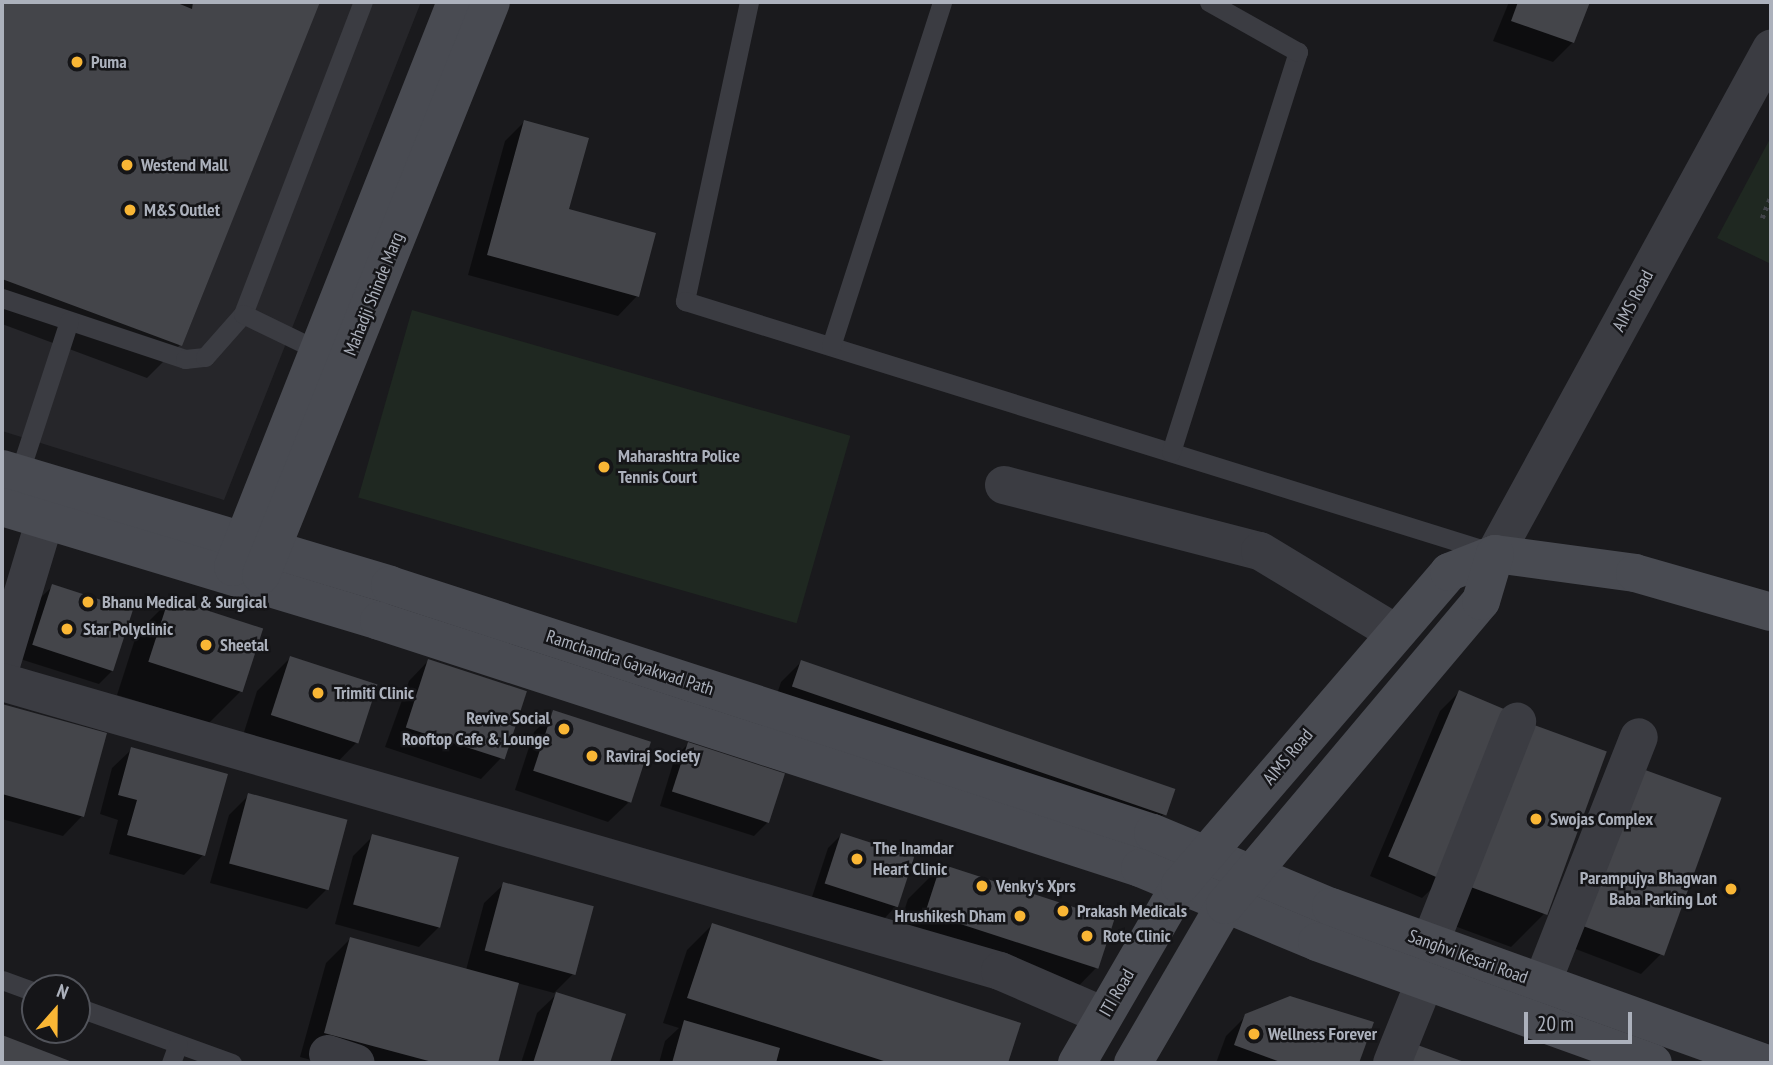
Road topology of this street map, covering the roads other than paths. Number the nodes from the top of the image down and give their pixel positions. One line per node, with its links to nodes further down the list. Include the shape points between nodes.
1 (363, 2): 9 (lane)
2 (456, 2): 12 (main road, Mahadji Shinde Marg)
3 (491, 2): 18 (main road, Mahadji Shinde Marg)
4 (749, 2): 11 (lane, via 685,301)
5 (942, 2): 11 (lane)
6 (1209, 2): 13 (lane, via 1298,52)
7 (1771, 49): 17 (street, AIMS Road)
8 (2, 298): 10 (lane)
9 (243, 314): 10 (lane, via 205,358 185,359); 12 (lane)
10 (69, 321): 14 (lane)
11 (831, 346): 13 (lane)
12 (317, 350): 18 (main road, Mahadji Shinde Marg)
13 (1171, 452): 17 (lane)
14 (8, 483): 16 (main road, Ramchandra Gayakwad Path); 18 (main road, Ramchandra Gayakwad Path)
15 (1004, 485): 20 (street, via 1260,551)
16 (46, 520): 18 (main road, Ramchandra Gayakwad Path); 21 (street)
17 (1495, 554): 19 (main road, via 1635,573); 20 (main road, AIMS Road, via 1449,572); 26 (main road, AIMS Road, via 1481,601 1404,685)
18 (249, 564): 25 (main road, Ramchandra Gayakwad Path, via 429,598); 27 (main road, Ramchandra Gayakwad Path, via 379,621)
19 (1771, 612)
20 (1394, 632): 25 (main road, AIMS Road)
21 (2, 662)
22 (2, 682): 35 (street, via 1000,971)
23 (1517, 722): 29 (street)
24 (1639, 737): 32 (street)
25 (1206, 855): 26 (main road, Ramchandra Gayakwad Path); 27 (main road, ITI Road)
26 (1253, 875): 28 (main road); 29 (main road, Sanghvi Kesari Road)
27 (1180, 885): 28 (main road, Ramchandra Gayakwad Path); 35 (main road, ITI Road)
28 (1225, 905): 31 (main road); 40 (main road)
29 (1430, 943): 32 (main road, Sanghvi Kesari Road)
30 (2, 979): 33 (lane)
31 (1425, 981): 41 (street); 42 (main road)
32 (1542, 983): 43 (main road, Sanghvi Kesari Road)
33 (21, 986)
34 (91, 1012): 36 (lane)
35 (1104, 1016): 39 (main road, ITI Road)
36 (178, 1044): 37 (lane); 38 (lane)
37 (171, 1063)
38 (232, 1063)
39 (1077, 1063)
40 (1133, 1063)
41 (1392, 1063)
42 (1653, 1063)
43 (1765, 1063)

